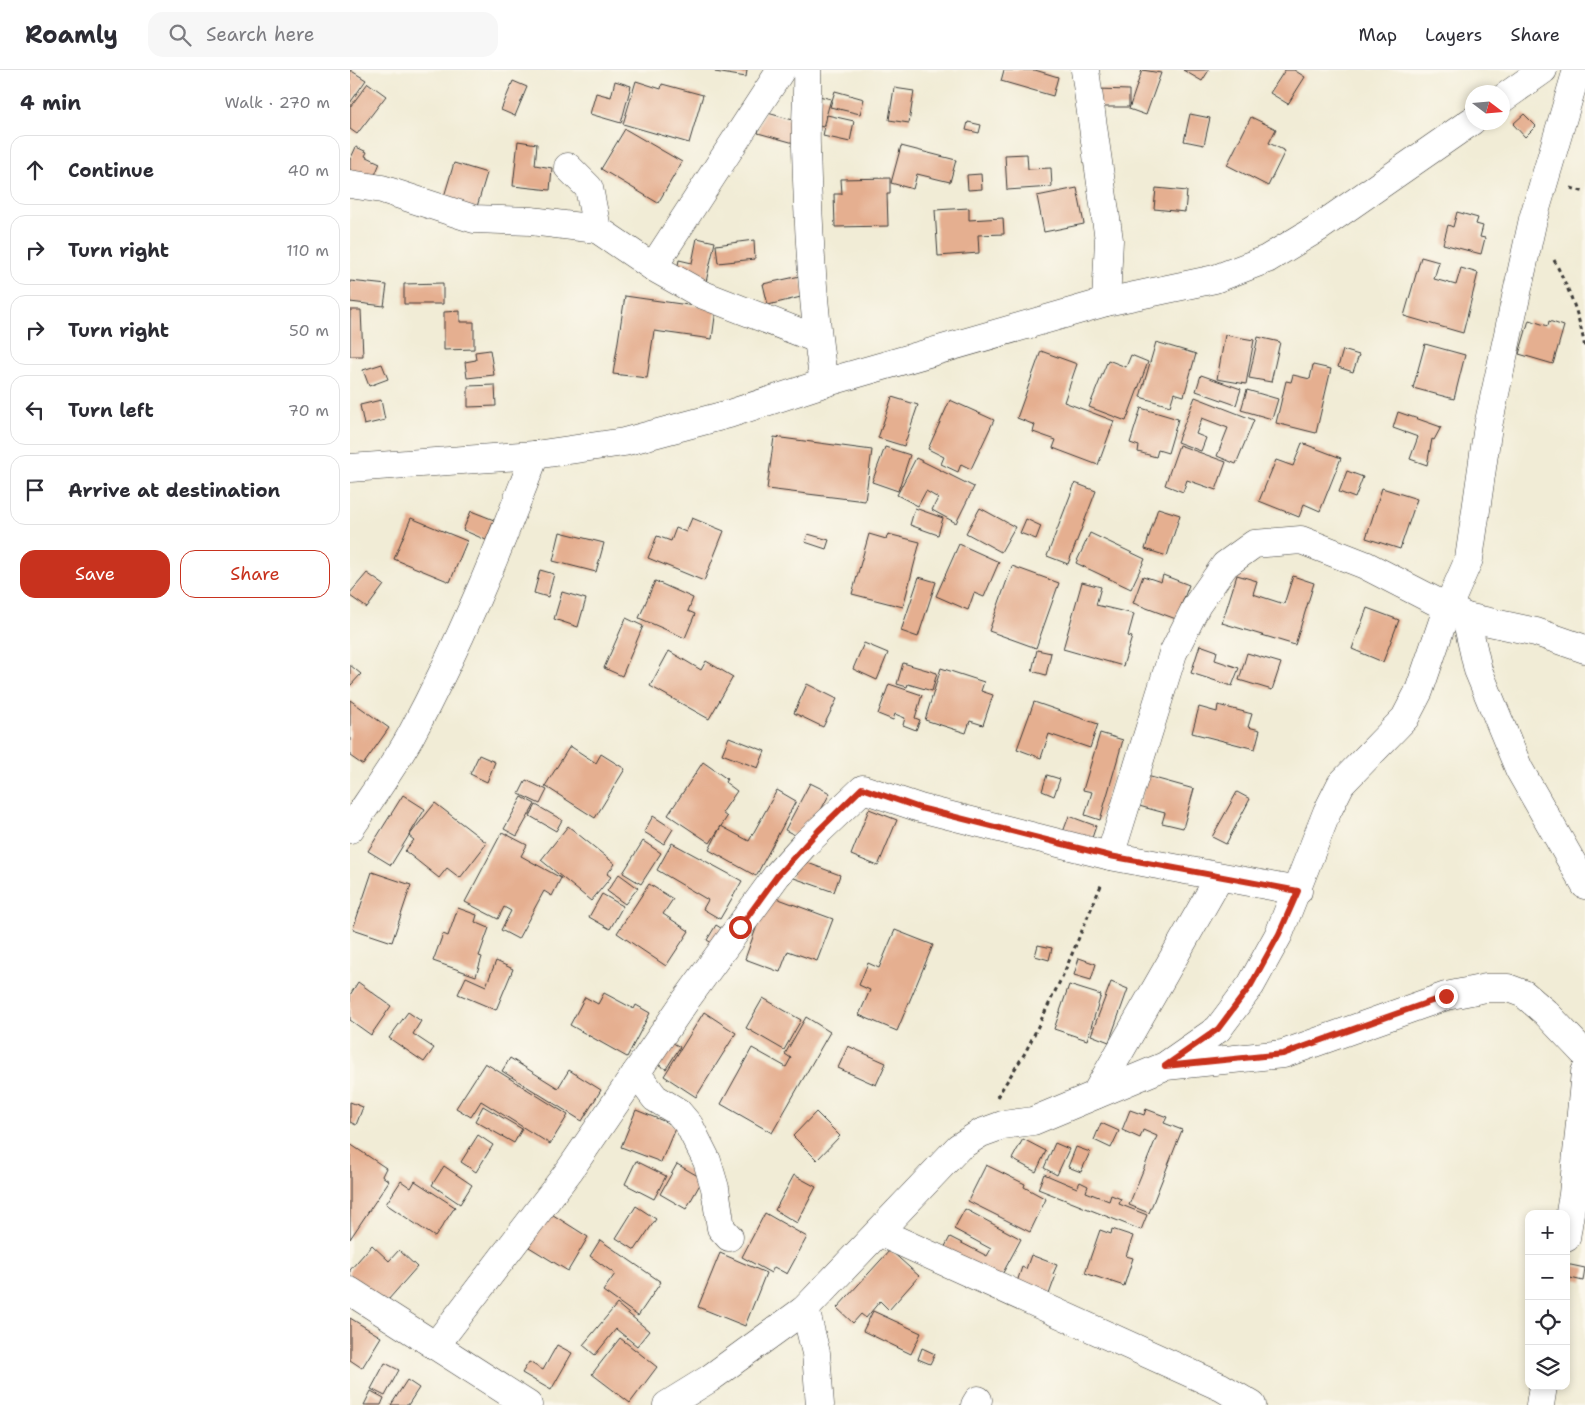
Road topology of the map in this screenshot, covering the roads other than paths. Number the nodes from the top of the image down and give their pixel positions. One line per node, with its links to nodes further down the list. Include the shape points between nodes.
1 (781, 70): 11 (street)
2 (807, 70): 13 (street, via 806,145)
3 (1085, 70): 12 (street, via 1108,240)
4 (1543, 70): 6 (street)
5 (1577, 70): 17 (street, via 1533,220 1488,426)
6 (1510, 93)
7 (1465, 126): 12 (street, via 1374,191 1267,258 1215,279)
8 (568, 167): 10 (street, via 588,188)
9 (350, 184): 10 (street, via 382,189 474,220 531,221)
10 (597, 229): 11 (street)
11 (653, 266): 13 (street, via 701,294)
12 (1106, 302): 14 (street)
13 (817, 339): 14 (street)
14 (824, 383): 15 (street, via 729,414 624,442)
15 (535, 455): 16 (street); 19 (street, via 499,550 451,653 409,737)
16 (350, 468)
17 (1457, 613): 18 (street, via 1536,632); 20 (street, via 1365,565 1301,540 1254,544 1225,565 1197,605 1173,653); 22 (street, via 1519,769); 23 (street, via 1405,718 1341,784 1327,812)
18 (1585, 649)
19 (350, 830)
20 (1110, 856): 21 (street); 27 (street, via 928,811 862,788 777,876)
21 (1218, 878): 23 (street); 28 (street)
22 (1585, 885)
23 (1298, 891): 25 (street, via 1251,985 1218,1029)
24 (1585, 1054): 25 (street, via 1524,994 1508,988 1486,988 1446,996 1283,1054)
25 (1165, 1066): 28 (street)
26 (1585, 1072): 29 (street)
27 (636, 1073): 31 (street, via 655,1098 678,1112 690,1125 707,1161 722,1228); 34 (street, via 569,1171)
28 (1095, 1094): 30 (street, via 1033,1121 1003,1125 981,1133 958,1147)
29 (1570, 1213)
30 (878, 1232): 33 (street); 39 (street, via 1221,1387)
31 (729, 1237)
32 (350, 1291): 34 (street)
33 (805, 1309): 37 (street); 38 (street, via 816,1353)
34 (436, 1345): 36 (street)
35 (1542, 1390): 40 (street)
36 (528, 1405)
37 (668, 1405)
38 (820, 1405)
39 (1252, 1405)
40 (1540, 1405)

